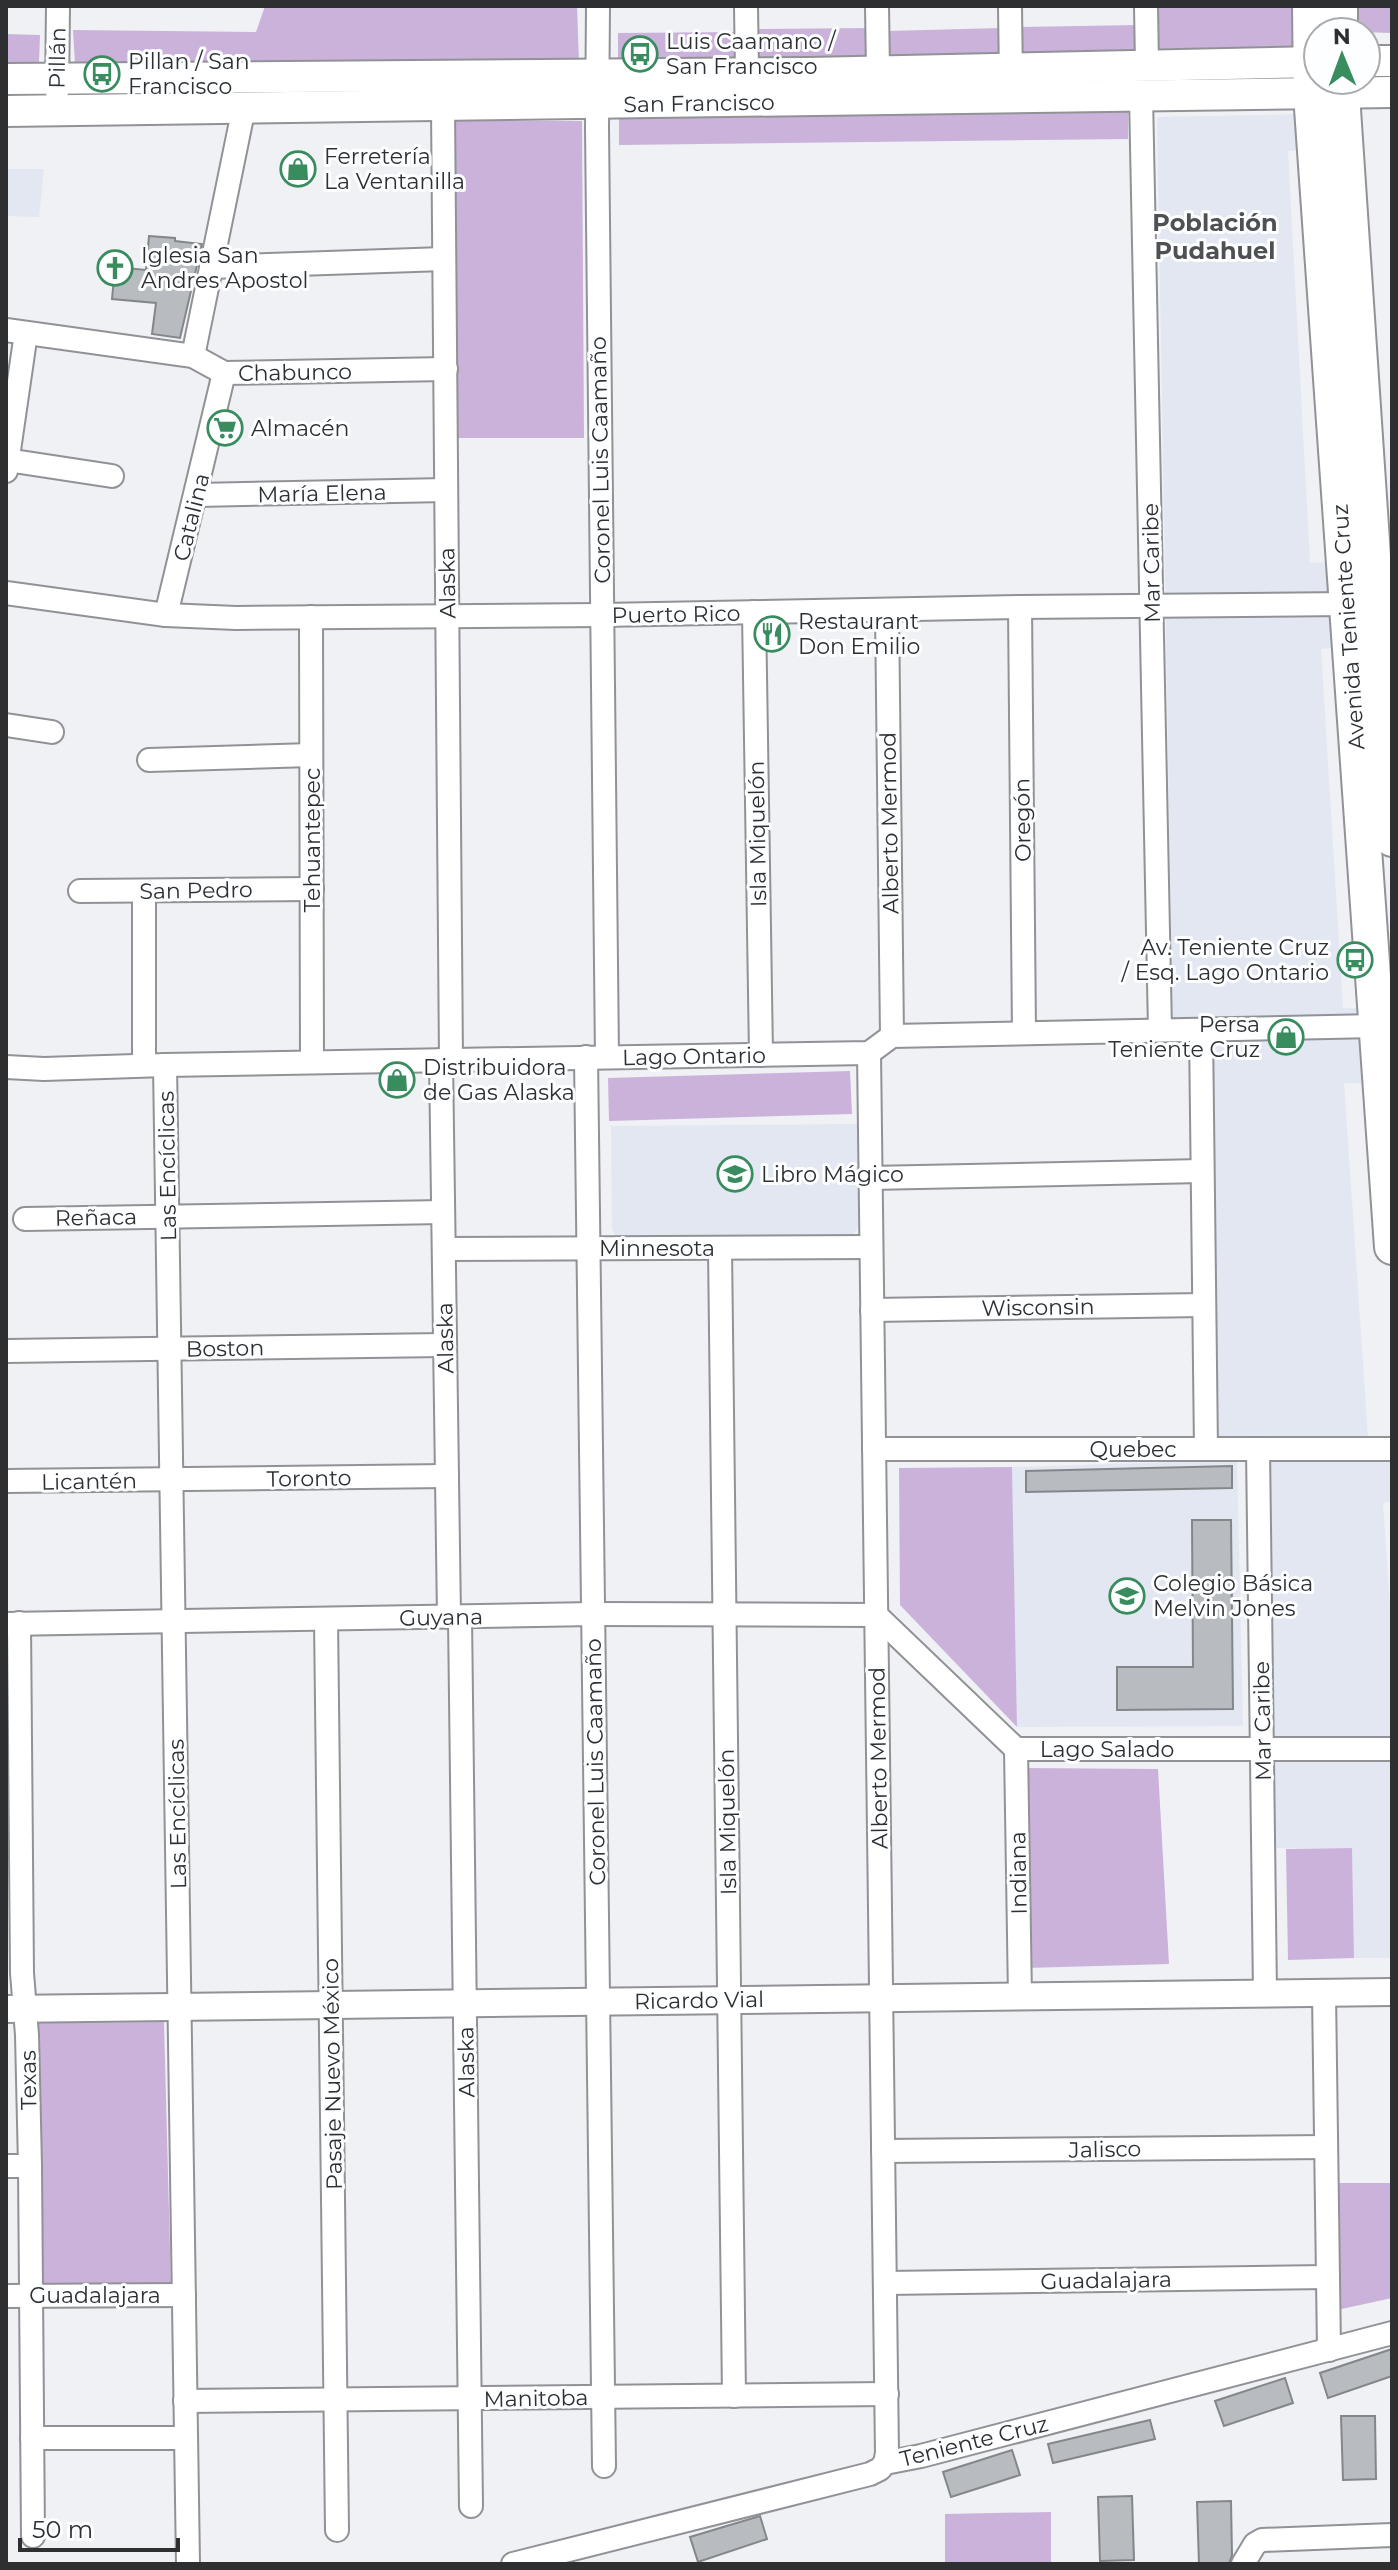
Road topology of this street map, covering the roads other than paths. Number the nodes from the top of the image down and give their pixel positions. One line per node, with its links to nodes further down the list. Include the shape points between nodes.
1 (58, 6): 11 (street, Pillán)
2 (598, 6): 15 (street, Coronel Luis Caamaño)
3 (746, 6): 9 (street)
4 (877, 6): 8 (street)
5 (1010, 6): 14 (street)
6 (1146, 6): 7 (street)
7 (1147, 65): 10 (main road, San Francisco); 14 (main road, San Francisco)
8 (878, 71): 9 (main road, San Francisco); 14 (main road, San Francisco)
9 (747, 74): 15 (main road, San Francisco)
10 (1302, 76)
11 (58, 78): 12 (main road, San Francisco); 15 (main road, San Francisco); 21 (street, Pillán)
12 (6, 79)
13 (1302, 80): 16 (main road, San Francisco)
14 (1011, 83): 15 (main road, San Francisco); 16 (main road, San Francisco)
15 (598, 90): 19 (main road, San Francisco); 40 (street, Coronel Luis Caamaño)
16 (1141, 96): 35 (street, Mar Caribe)
17 (1325, 96): 34 (main road, Avenida Teniente Cruz)
18 (1326, 96): 43 (main road, Avenida Teniente Cruz)
19 (443, 106): 20 (main road, San Francisco); 23 (street, Alaska)
20 (244, 107): 21 (main road, San Francisco); 24 (street)
21 (56, 110): 22 (main road, San Francisco)
22 (6, 111)
23 (444, 259): 24 (street); 27 (street, Alaska)
24 (211, 267): 26 (street)
25 (16, 331): 26 (street, Chabunco); 29 (street)
26 (193, 356): 28 (street, Chabunco)
27 (446, 369): 28 (street, Chabunco); 31 (street, Alaska)
28 (224, 373): 32 (street, Catalina)
29 (7, 465): 30 (street)
30 (112, 476)
31 (446, 490): 32 (street, María Elena); 41 (street, Alaska)
32 (197, 495): 39 (street, Catalina)
33 (6, 593): 39 (street, Puerto Rico)
34 (1347, 604): 35 (street, Puerto Rico); 52 (main road, Avenida Teniente Cruz)
35 (1152, 605): 36 (street, Puerto Rico); 53 (street, Mar Caribe)
36 (1020, 607): 37 (street, Puerto Rico); 55 (street, Oregón)
37 (887, 610): 38 (street, Puerto Rico); 56 (street, Alberto Mermod)
38 (754, 612): 40 (street, Puerto Rico); 58 (street, Isla Miquelón)
39 (166, 615): 42 (street, Puerto Rico)
40 (602, 615): 41 (street, Puerto Rico); 59 (street, Coronel Luis Caamaño)
41 (448, 616): 42 (street, Puerto Rico); 60 (street, Alaska)
42 (311, 617): 46 (street, Tehuantepec)
43 (1386, 661): 48 (main road, Avenida Teniente Cruz)
44 (6, 725): 45 (street)
45 (52, 732)
46 (311, 755): 47 (street); 49 (street, Tehuantepec)
47 (149, 760)
48 (1392, 839)
49 (312, 889): 51 (street, San Pedro); 61 (street, Tehuantepec)
50 (80, 891): 51 (street, San Pedro)
51 (144, 891): 62 (street, Las Encíclicas)
52 (1376, 1026): 54 (street); 70 (main road, Avenida Teniente Cruz)
53 (1160, 1030): 54 (street); 55 (street)
54 (1201, 1030): 64 (street)
55 (1024, 1033): 56 (street)
56 (892, 1036): 57 (street)
57 (869, 1053): 58 (street, Lago Ontario); 65 (street, Alberto Mermod)
58 (761, 1055): 59 (street, Lago Ontario)
59 (596, 1057): 60 (street, Lago Ontario); 73 (street, Coronel Luis Caamaño)
60 (446, 1060): 61 (street, Lago Ontario); 66 (street, Alaska)
61 (312, 1062): 62 (street, Lago Ontario)
62 (155, 1065): 63 (street, Lago Ontario); 67 (street, Las Encíclicas)
63 (6, 1067)
64 (1202, 1171): 65 (street); 74 (street)
65 (870, 1178): 69 (street, Alberto Mermod)
66 (443, 1212): 67 (street); 72 (street, Alaska)
67 (168, 1215): 68 (street, Reñaca); 77 (street, Las Encíclicas)
68 (25, 1219)
69 (871, 1247): 71 (street, Minnesota); 75 (street, Alberto Mermod)
70 (1392, 1247)
71 (720, 1248): 73 (street, Minnesota); 87 (street, Isla Miquelón)
72 (444, 1249): 73 (street, Minnesota); 76 (street, Alaska)
73 (588, 1249): 86 (street, Coronel Luis Caamaño)
74 (1204, 1305): 75 (street, Wisconsin); 80 (street)
75 (872, 1310): 79 (street, Alberto Mermod)
76 (445, 1345): 77 (street, Boston); 83 (street, Alaska)
77 (170, 1349): 78 (street, Boston); 84 (street, Las Encíclicas)
78 (6, 1351)
79 (874, 1449): 80 (street, Quebec); 88 (street, Alberto Mermod)
80 (1206, 1449): 81 (street, Quebec)
81 (1258, 1449): 82 (street, Quebec); 95 (street, Mar Caribe)
82 (1392, 1449)
83 (447, 1476): 84 (street, Toronto); 89 (street, Alaska)
84 (172, 1480): 85 (street, Licantén); 91 (street, Las Encíclicas)
85 (6, 1481)
86 (593, 1614): 87 (street, Guyana); 89 (street, Guyana); 102 (street, Coronel Luis Caamaño)
87 (724, 1614): 88 (street, Guyana); 101 (street, Isla Miquelón)
88 (876, 1615): 93 (street, Lago Salado); 100 (street, Alberto Mermod)
89 (455, 1617): 90 (street, Guyana); 103 (street, Alaska)
90 (326, 1619): 91 (street, Guyana); 104 (street, Pasaje Nuevo México)
91 (174, 1621): 92 (street, Guyana); 105 (street, Las Encíclicas)
92 (12, 1624): 106 (street, Texas, via 22,1973)
93 (1016, 1749): 95 (street, Lago Salado); 99 (street, Indiana)
94 (1392, 1749): 95 (street, Lago Salado)
95 (1262, 1750): 97 (street, Mar Caribe)
96 (1392, 1992): 98 (street, Ricardo Vial)
97 (1265, 1993): 98 (street, Ricardo Vial); 99 (street, Ricardo Vial)
98 (1324, 1993): 107 (street)
99 (1020, 1997): 100 (street, Ricardo Vial)
100 (881, 1998): 101 (street, Ricardo Vial); 108 (street, Alberto Mermod)
101 (729, 2000): 102 (street, Ricardo Vial); 119 (street, Isla Miquelón)
102 (598, 2001): 103 (street, Ricardo Vial); 120 (street, Coronel Luis Caamaño)
103 (465, 2003): 104 (street, Ricardo Vial); 121 (street, Alaska)
104 (331, 2005): 105 (street, Ricardo Vial); 122 (street, Pasaje Nuevo México)
105 (180, 2007): 106 (street, Ricardo Vial); 113 (street, Las Encíclicas)
106 (15, 2008): 110 (street, Texas)
107 (1326, 2147): 108 (street, Jalisco); 111 (street)
108 (883, 2151): 112 (street, Alberto Mermod)
109 (6, 2166): 110 (street)
110 (30, 2166): 115 (street, Texas)
111 (1328, 2277): 112 (street, Guadalajara); 117 (street)
112 (885, 2283): 118 (street, Alberto Mermod)
113 (184, 2295): 115 (street, Guadalajara); 123 (street, Las Encíclicas)
114 (6, 2296): 115 (street, Guadalajara)
115 (31, 2296): 124 (street, Texas)
116 (1392, 2333): 117 (street, Teniente Cruz)
117 (1329, 2350): 126 (street, Teniente Cruz)
118 (887, 2394): 119 (street, Manitoba); 126 (street, Alberto Mermod)
119 (734, 2396): 120 (street, Manitoba)
120 (603, 2397): 121 (street, Manitoba); 127 (street, Coronel Luis Caamaño)
121 (470, 2399): 122 (street, Manitoba); 128 (street, Alaska)
122 (336, 2400): 123 (street, Manitoba); 129 (street, Pasaje Nuevo México)
123 (185, 2401): 125 (street, Las Encíclicas)
124 (32, 2438): 125 (street); 131 (street, Texas)
125 (186, 2438): 132 (street, Las Encíclicas)
126 (885, 2463): 133 (street, Teniente Cruz, via 870,2474)
127 (604, 2466)
128 (471, 2506)
129 (337, 2530)
130 (1392, 2535): 134 (street, via 1262,2540)
131 (33, 2536)
132 (188, 2564)
133 (513, 2564)
134 (1243, 2564)

